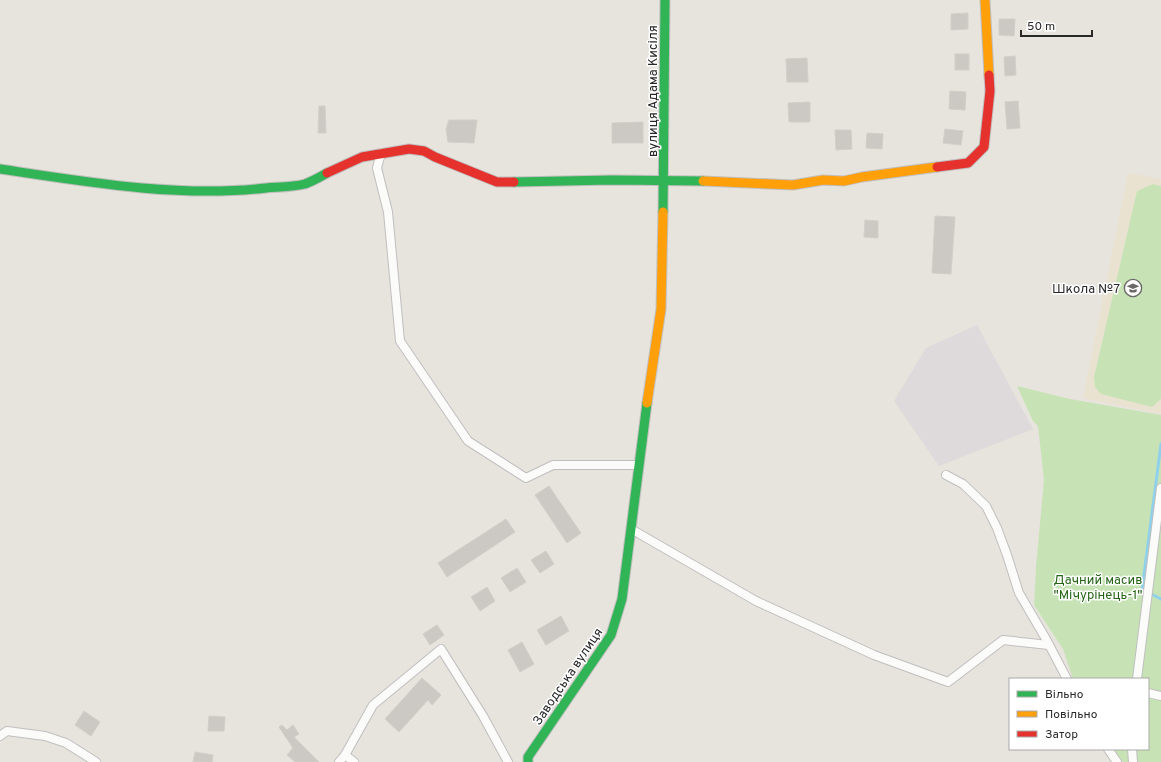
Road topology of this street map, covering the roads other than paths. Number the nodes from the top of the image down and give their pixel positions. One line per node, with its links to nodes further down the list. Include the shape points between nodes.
1 (665, 0): 5 (street, вулиця Адама Кисіля)
2 (985, 0): 5 (street, via 990,91 984,147 968,163 844,181 823,180 793,185)
3 (381, 153): 4 (street, via 362,157 305,184 243,190 179,190 88,182); 5 (street, via 409,149 424,151 497,182); 6 (street, via 377,168 388,212 400,341 468,441 526,478 553,465)
4 (0, 169)
5 (664, 182): 6 (street, вулиця Адама Кисіля, via 661,309)
6 (639, 461): 9 (street, Заводська вулиця)
7 (946, 474): 10 (street, via 963,484 986,506 1005,549 1019,593)
8 (1161, 488): 12 (street)
9 (631, 528): 10 (street, via 756,601 874,655 948,682 1003,640); 23 (street, Заводська вулиця, via 622,599 611,635 528,757)
10 (1049, 645): 11 (street)
11 (1066, 678)
12 (1137, 678)
13 (1149, 693): 14 (street)
14 (1161, 696)
15 (0, 736): 19 (street, via 7,732 45,736 66,744)
16 (1109, 750): 24 (street)
17 (1132, 750): 25 (street)
18 (345, 755): 20 (street); 21 (street); 22 (street, via 373,704 441,649)
19 (96, 762)
20 (339, 762)
21 (354, 762)
22 (508, 762)
23 (528, 762)
24 (1117, 762)
25 (1133, 762)

